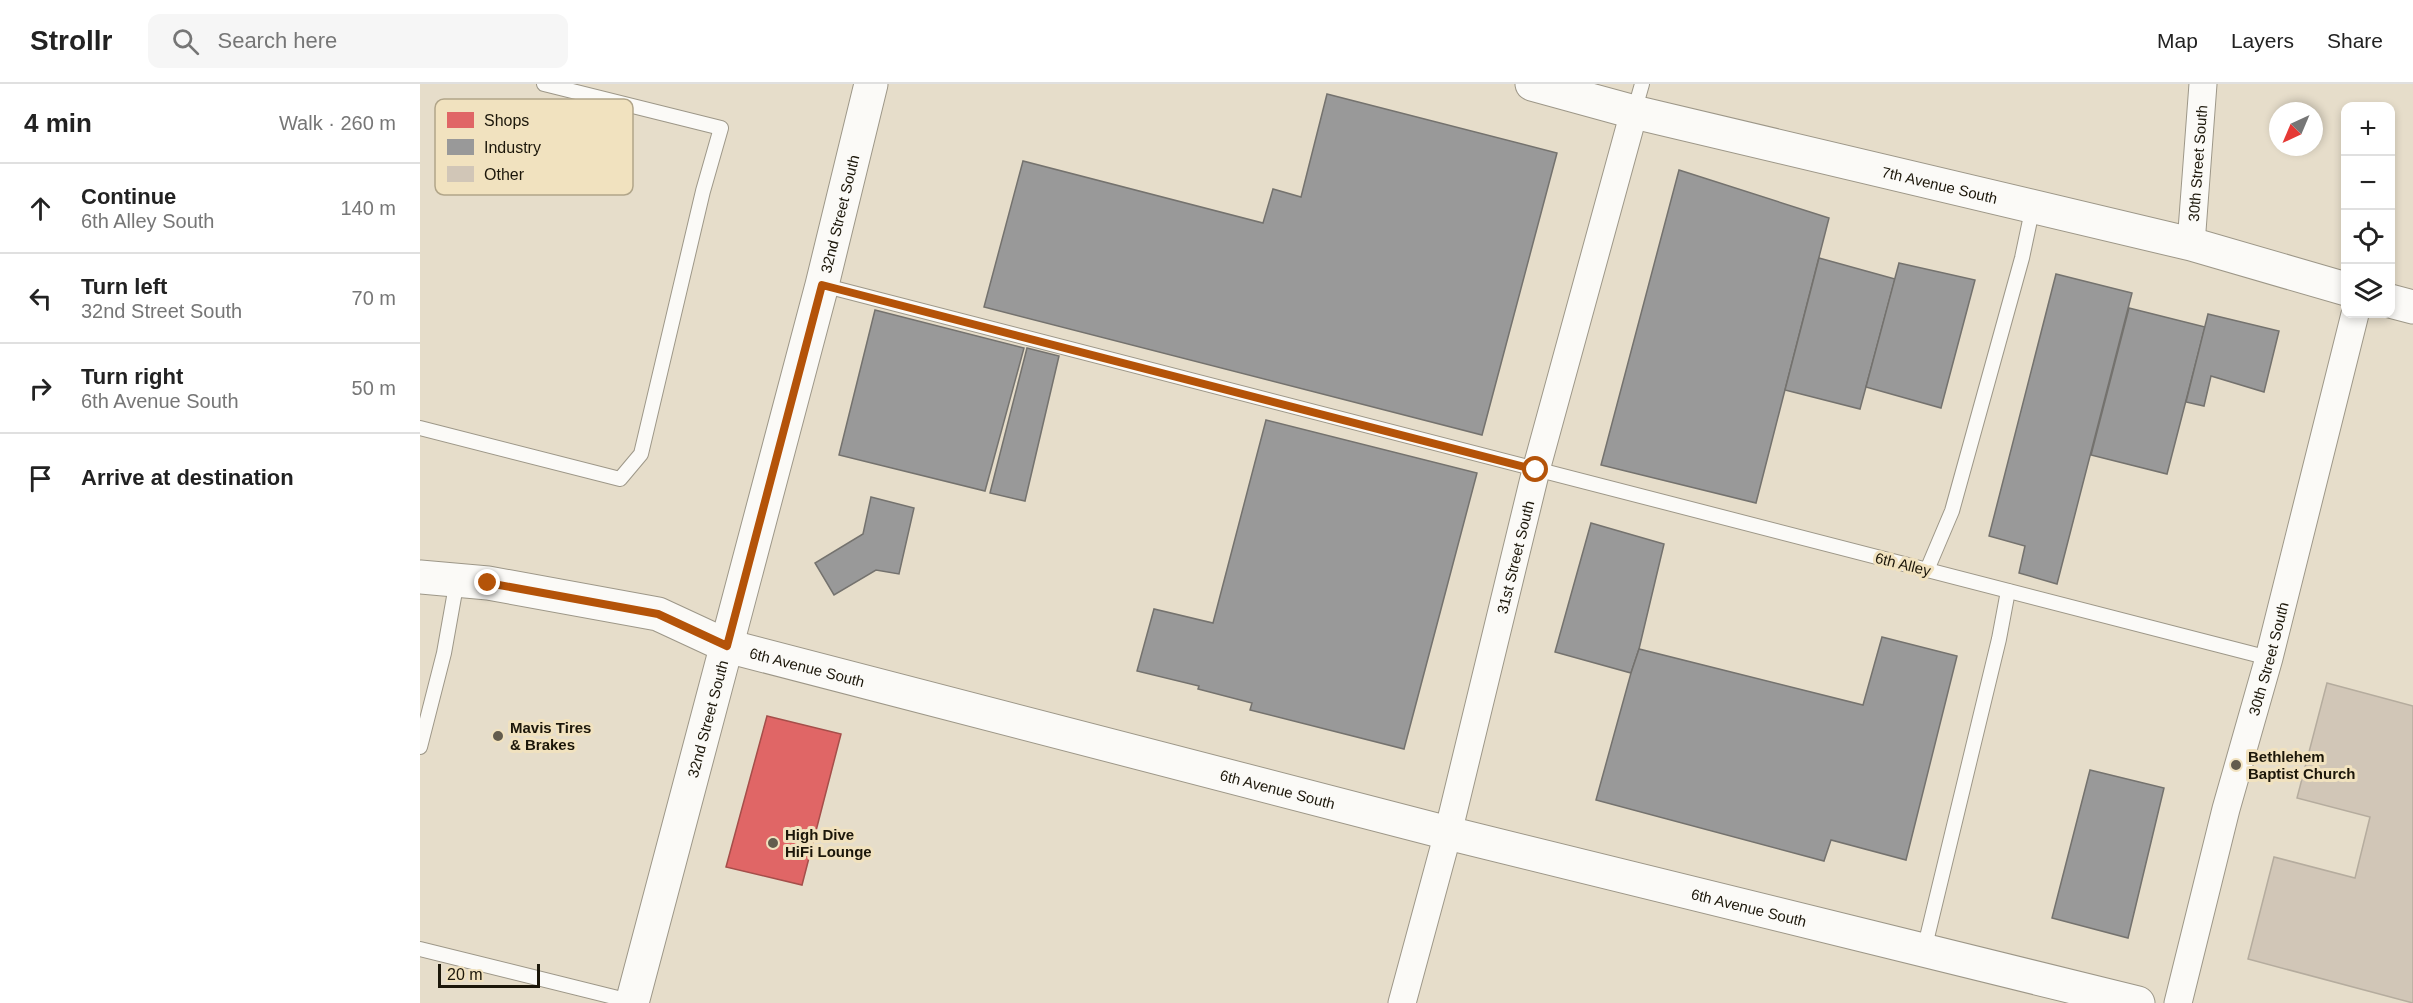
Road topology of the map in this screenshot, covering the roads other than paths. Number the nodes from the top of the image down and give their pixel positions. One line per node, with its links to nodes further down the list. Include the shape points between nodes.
1 (544, 84): 6 (lane)
2 (871, 84): 10 (main road, 32nd Street South)
3 (1532, 84): 5 (main road, 7th Avenue South)
4 (2203, 84): 9 (street, 30th Street South)
5 (1638, 98): 8 (main road, 7th Avenue South); 16 (street, 31st Street South)
6 (604, 99)
7 (633, 106): 15 (lane, via 721,128 641,454 620,479)
8 (2033, 206): 9 (main road, 7th Avenue South); 17 (lane, via 1952,511)
9 (2192, 244): 11 (main road, 7th Avenue South)
10 (822, 285): 16 (lane, 6th Alley); 21 (main road, 32nd Street South)
11 (2341, 288)
12 (2395, 302): 13 (main road)
13 (2413, 307)
14 (2354, 318): 22 (street, 30th Street South)
15 (420, 428)
16 (1536, 470): 17 (lane, 6th Alley); 24 (street, 31st Street South)
17 (1927, 570): 20 (lane, 6th Alley)
18 (420, 577): 19 (main road, 6th Avenue South)
19 (457, 580): 21 (main road, 6th Avenue South, via 658,614); 23 (lane, via 444,653)
20 (2008, 591): 22 (lane, 6th Alley); 26 (lane, via 2000,639)
21 (727, 646): 24 (main road, 6th Avenue South); 27 (main road, 32nd Street South)
22 (2269, 658): 30 (street, 30th Street South, via 2226,809)
23 (420, 747)
24 (1448, 833): 26 (main road, 6th Avenue South); 28 (street, 31st Street South)
25 (420, 949): 27 (lane)
26 (1924, 950): 29 (main road, 6th Avenue South)
27 (633, 1003)
28 (1402, 1003)
29 (2138, 1003)
30 (2178, 1003)

